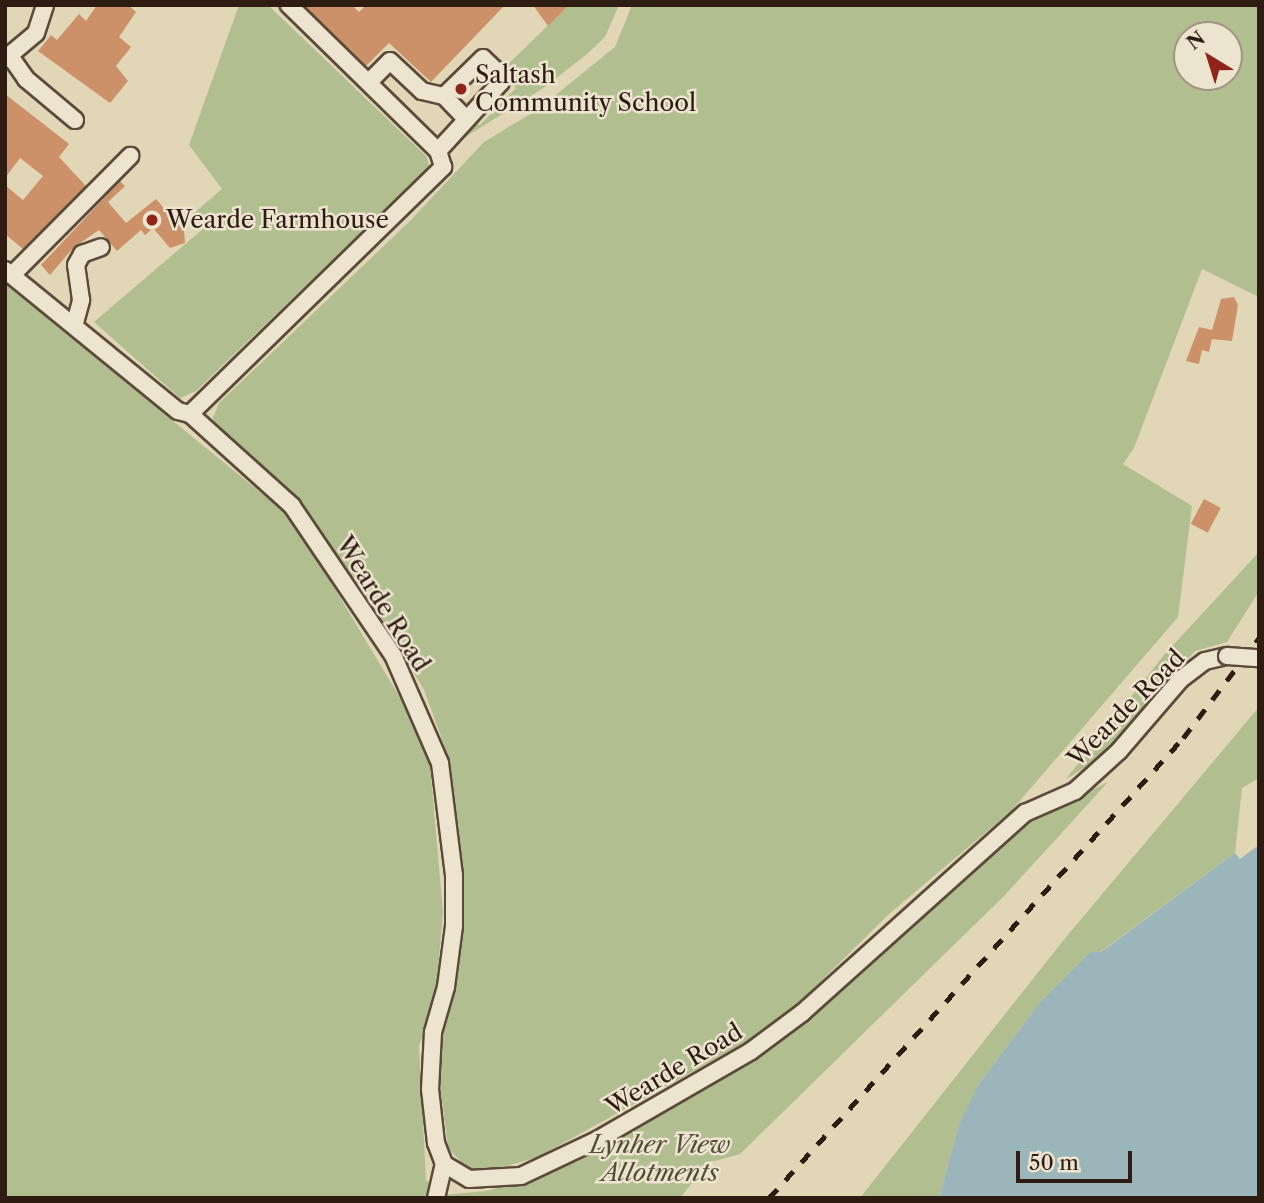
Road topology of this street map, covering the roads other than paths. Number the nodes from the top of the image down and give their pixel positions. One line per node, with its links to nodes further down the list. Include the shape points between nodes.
1 (45, 5): 3 (street, via 36,33)
2 (289, 5): 4 (street)
3 (8, 57): 9 (street, via 26,79)
4 (370, 81): 5 (street, via 390,61); 7 (street)
5 (422, 91): 6 (street); 7 (street)
6 (444, 96): 8 (street); 8 (street, via 483,58 500,74 501,82)
7 (400, 113): 11 (street)
8 (466, 118): 11 (street)
9 (75, 120)
10 (130, 156): 13 (street)
11 (440, 159): 15 (street)
12 (101, 247): 14 (street, via 82,254 76,265 81,300)
13 (8, 273): 14 (street, Wearde Road)
14 (75, 323): 15 (street, Wearde Road, via 178,411)
15 (190, 414): 17 (street, Wearde Road, via 292,506 326,552 393,655 440,763 454,875 454,926 429,1060 436,1143)
16 (1259, 658): 17 (street, Wearde Road, bridge, via 1227,656 1205,662 1181,679 1118,751 1075,790 1025,813 802,1013 751,1051 597,1140 521,1176 469,1179)
17 (444, 1164): 18 (street)
18 (436, 1198)

